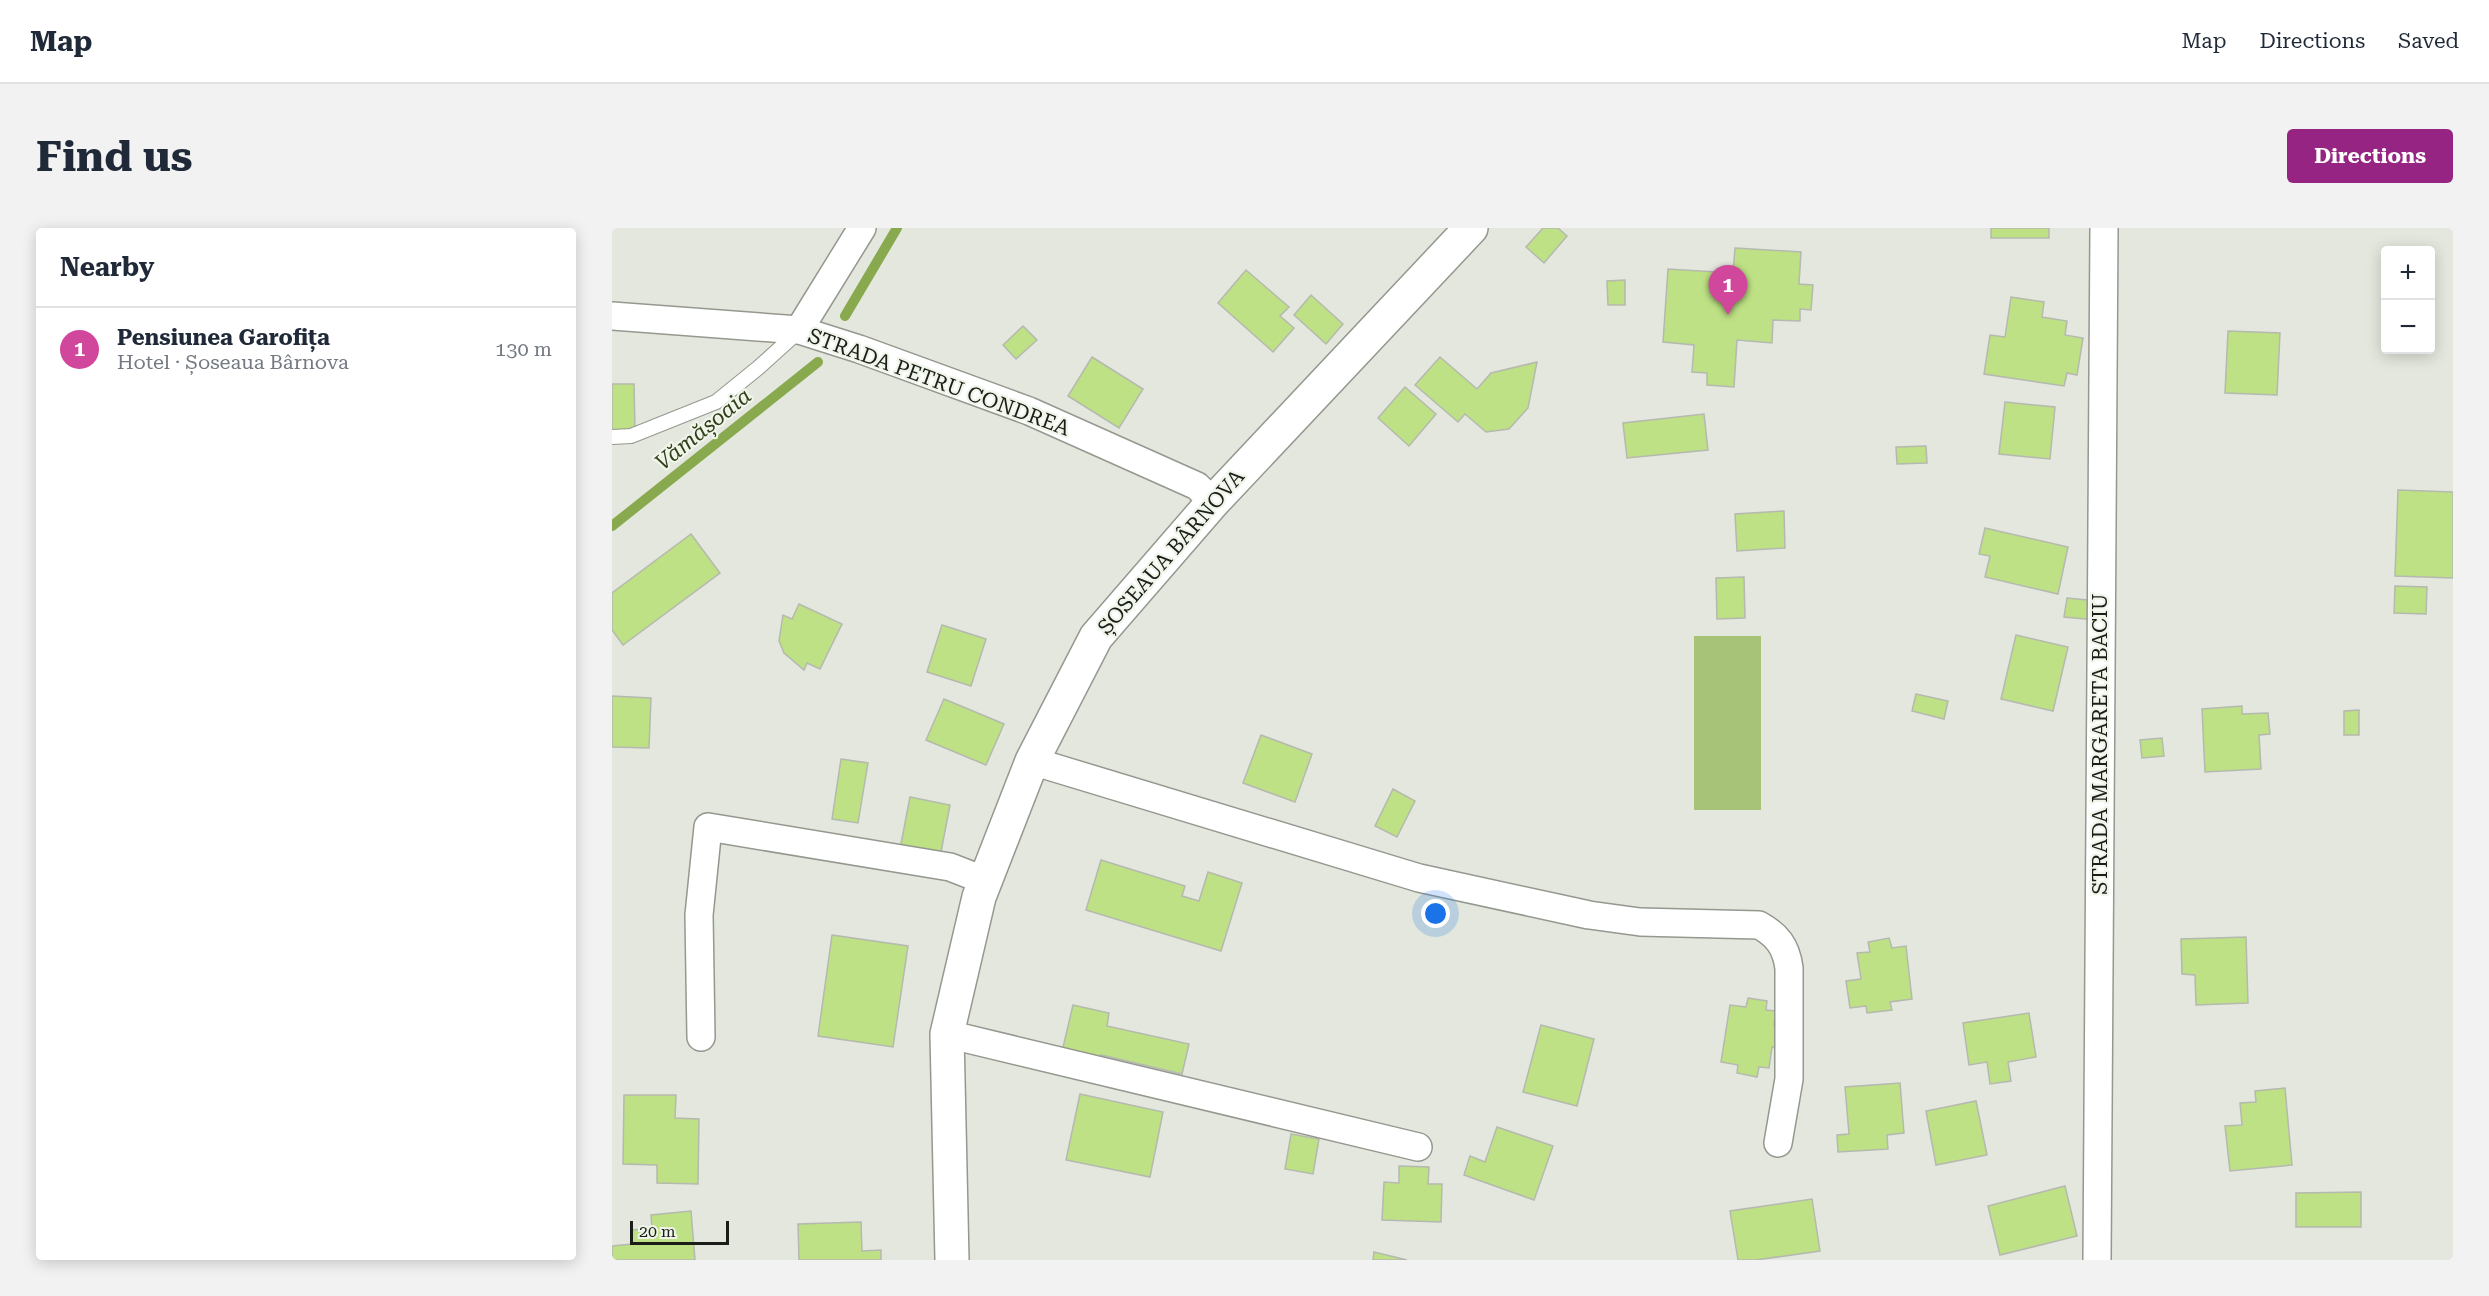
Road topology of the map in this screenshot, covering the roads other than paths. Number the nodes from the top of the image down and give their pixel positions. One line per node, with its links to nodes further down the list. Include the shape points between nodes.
1 (862, 228): 5 (street)
2 (1471, 228): 7 (main road, ȘOSEAUA BÂRNOVA)
3 (2104, 228): 15 (street, STRADA MARGARETA BACIU)
4 (612, 316): 5 (street, STRADA PETRU CONDREA)
5 (799, 330): 6 (lane, via 716,402 631,436); 7 (street, STRADA PETRU CONDREA, via 1029,411 1197,486)
6 (612, 437)
7 (1213, 502): 8 (main road, ȘOSEAUA BÂRNOVA, via 1096,637)
8 (1032, 761): 9 (main road, ȘOSEAUA BÂRNOVA); 12 (street, via 1419,878 1589,915 1640,922 1759,925 1774,933 1787,951 1789,968 1789,1079)
9 (986, 882): 10 (main road, ȘOSEAUA BÂRNOVA); 11 (street, via 951,867 708,827 699,915)
10 (946, 1034): 13 (street); 14 (main road, ȘOSEAUA BÂRNOVA)
11 (702, 1037)
12 (1778, 1143)
13 (1418, 1147)
14 (952, 1260)
15 (2097, 1260)

